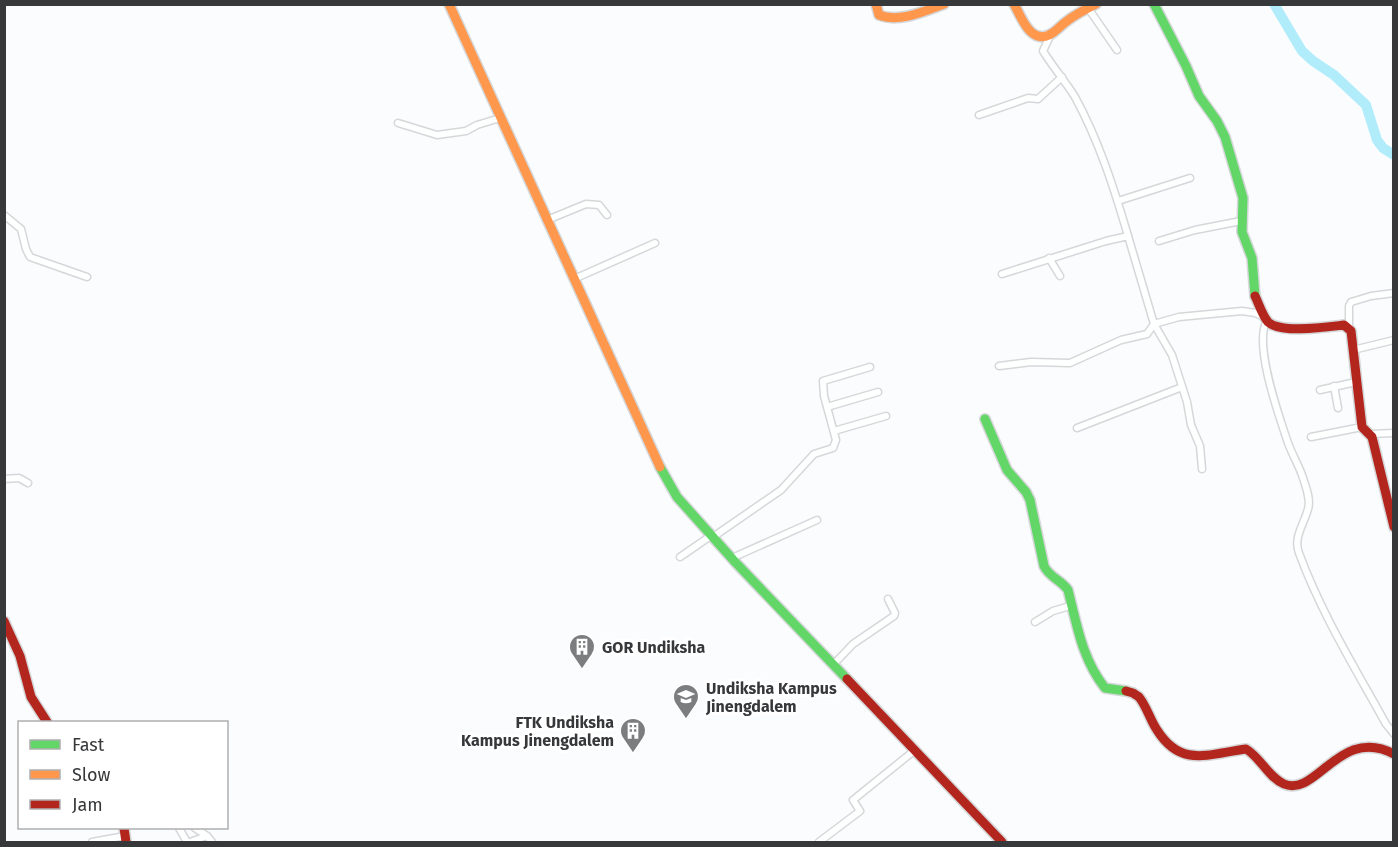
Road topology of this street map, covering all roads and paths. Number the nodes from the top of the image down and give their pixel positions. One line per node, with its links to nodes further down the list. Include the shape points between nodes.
1 (449, 4): 11 (street)
2 (876, 4): 3 (street, via 884,18)
3 (944, 4)
4 (1014, 4): 7 (street, via 1030,33 1038,37)
5 (1154, 4): 18 (street, via 1199,96 1225,137 1243,198)
6 (1092, 6): 7 (street); 8 (street)
7 (1050, 35): 9 (street, via 1043,51)
8 (1117, 50)
9 (1062, 77): 10 (street, via 1038,99 1029,98); 14 (street, via 1097,145)
10 (979, 115)
11 (500, 118): 12 (street, via 465,131 436,135); 17 (street)
12 (398, 123)
13 (1190, 178): 14 (street)
14 (1118, 201): 19 (street)
15 (4, 215): 25 (street, via 20,226 32,259)
16 (607, 215): 17 (street, via 599,205 591,203)
17 (547, 220): 26 (street)
18 (1241, 221): 20 (street); 28 (street, via 1252,258 1255,296)
19 (1128, 236): 22 (street); 29 (street)
20 (1159, 241)
21 (656, 243): 26 (street)
22 (1049, 258): 23 (street); 24 (street)
23 (1002, 274)
24 (1060, 276)
25 (87, 277)
26 (574, 279): 55 (street, via 669,484)
27 (1394, 293): 30 (street, via 1351,302)
28 (1266, 320): 29 (street, via 1248,312 1221,312); 30 (street, via 1274,326); 64 (street, via 1262,337 1269,378 1309,501 1298,549 1332,627)
29 (1154, 324): 33 (street, via 1145,335 1121,340 1070,363); 37 (street, via 1169,347)
30 (1349, 328): 32 (street)
31 (1394, 340): 32 (street)
32 (1353, 350): 35 (street)
33 (999, 366)
34 (870, 367): 40 (street, via 823,381)
35 (1356, 382): 36 (street); 44 (street)
36 (1334, 386): 38 (street); 41 (street)
37 (1182, 387): 45 (street); 50 (street, via 1200,446)
38 (1320, 390)
39 (878, 392): 40 (street)
40 (827, 408): 46 (street)
41 (1338, 408)
42 (886, 416): 46 (street)
43 (985, 419): 59 (street, via 1007,470 1030,500 1044,566 1067,588)
44 (1362, 427): 48 (street); 49 (street)
45 (1077, 428)
46 (834, 431): 55 (street, via 837,440 833,448 814,454 781,490)
47 (1394, 433): 48 (street)
48 (1370, 434): 54 (street)
49 (1311, 437)
50 (1202, 469)
51 (4, 479): 52 (street, via 19,478)
52 (28, 483)
53 (817, 520): 57 (street)
54 (1394, 527)
55 (712, 536): 56 (street); 57 (street)
56 (680, 557)
57 (732, 558): 62 (street)
58 (888, 599): 62 (street, via 894,616 853,644)
59 (1070, 606): 61 (street); 66 (street, via 1086,660 1103,686 1139,697 1165,741 1179,754 1246,749 1276,779 1290,786 1304,783 1358,748 1379,746)
60 (4, 621): 63 (street, via 32,697)
61 (1035, 622)
62 (833, 665): 65 (street)
63 (46, 721)
64 (1394, 734)
65 (915, 750): 71 (street, via 853,800 861,811); 75 (street)
66 (1394, 754)
67 (179, 829): 73 (street)
68 (196, 829): 70 (street)
69 (125, 835): 72 (street)
70 (207, 836): 73 (street); 74 (street)
71 (822, 842)
72 (92, 843)
73 (189, 843)
74 (212, 843)
75 (1002, 843)

